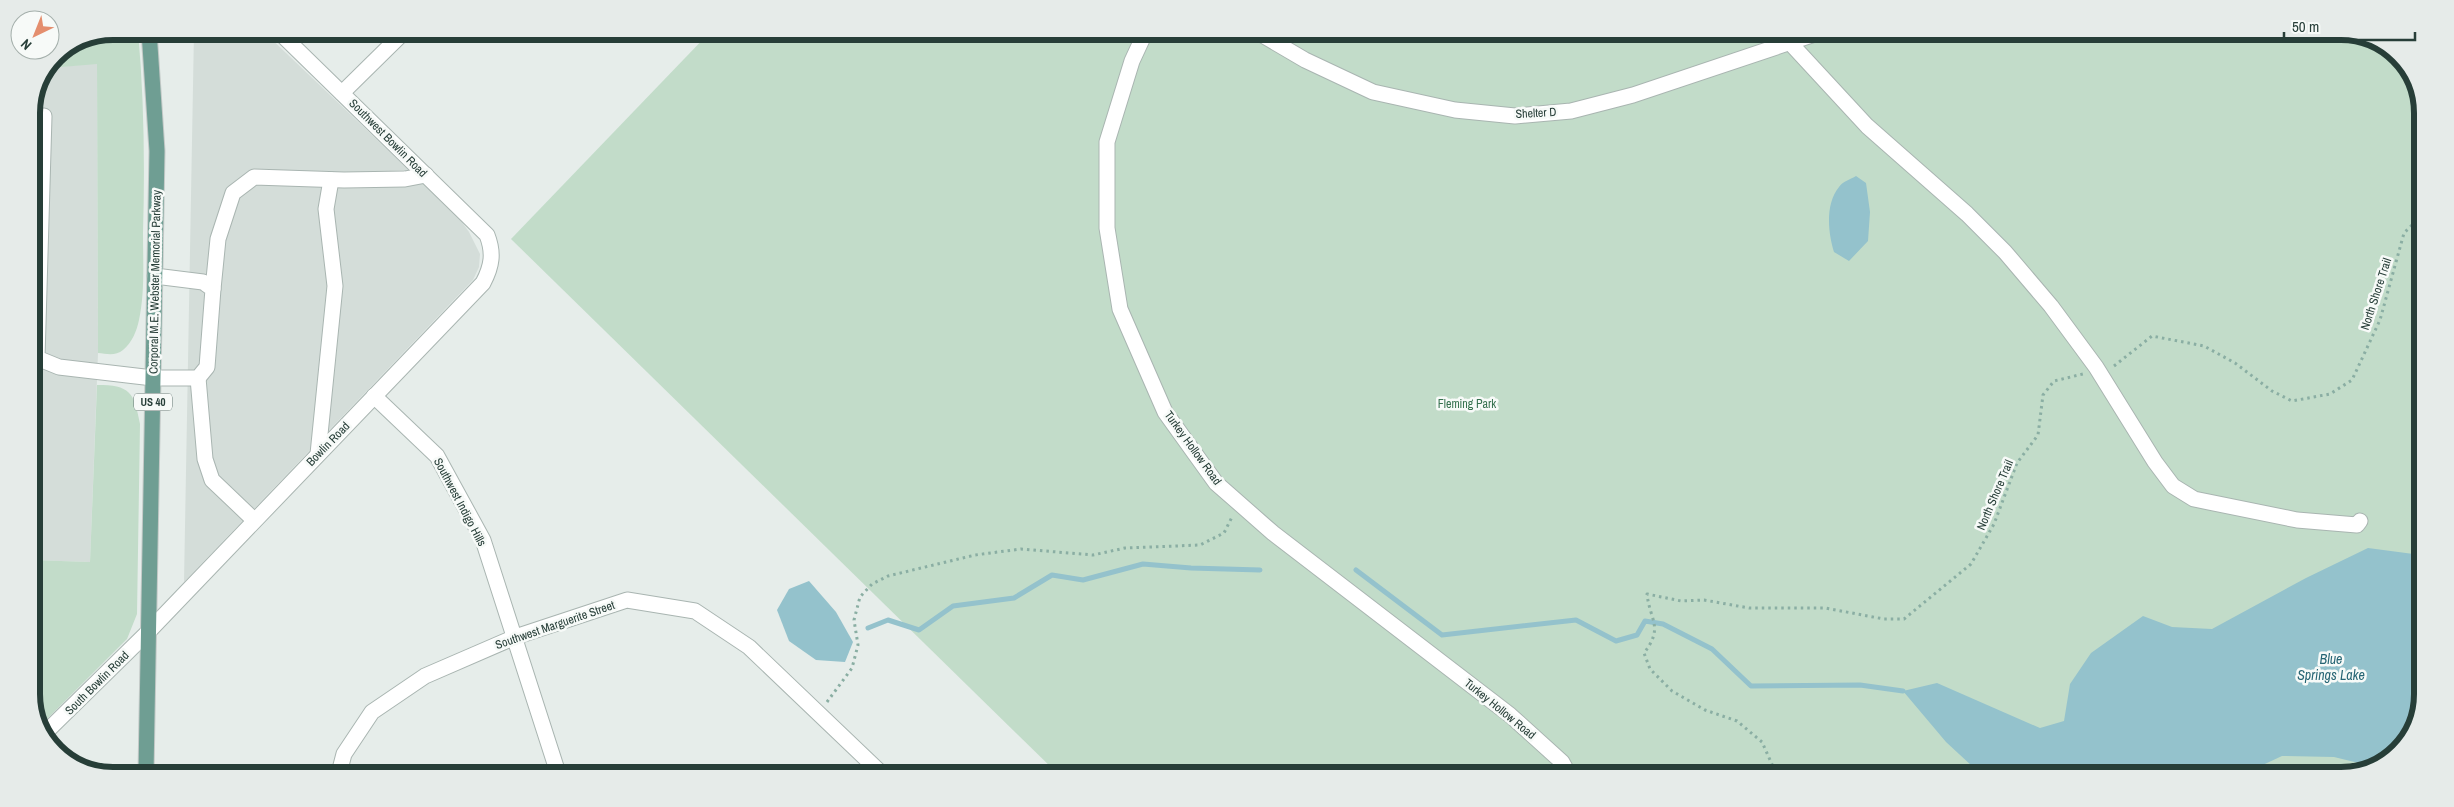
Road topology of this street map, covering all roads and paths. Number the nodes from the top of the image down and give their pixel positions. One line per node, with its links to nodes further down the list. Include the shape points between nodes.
1 (151, 40): 15 (main road, Corporal M.E. Webster Memorial Parkway / US 40, via 157,152)
2 (287, 40): 8 (street, Southwest Bowlin Road)
3 (396, 40): 8 (street)
4 (1141, 40): 23 (street, Turkey Hollow Road, via 1107,142 1107,228 1120,310 1165,412 1216,483)
5 (1271, 40): 6 (street, Shelter D, via 1373,92 1455,110 1515,116 1571,111 1633,95)
6 (1781, 40)
7 (1788, 40): 18 (street, via 1867,126 2005,252 2072,331)
8 (342, 92): 10 (street, Southwest Bowlin Road)
9 (44, 116): 14 (street)
10 (426, 175): 11 (street, via 405,179); 13 (street, Southwest Bowlin Road, via 487,235)
11 (331, 180): 16 (street, via 254,177 233,194 218,239); 22 (street, via 326,209 335,286)
12 (2414, 223): 18 (path, North Shore Trail, via 2404,232 2380,320 2352,380 2330,394 2292,401 2272,392 2235,363 2204,346 2152,336 2111,370)
13 (492, 249): 21 (street, Bowlin Road, via 490,270 483,283)
14 (40, 254)
15 (155, 276): 16 (street, via 203,282); 19 (main road, Corporal M.E. Webster Memorial Parkway / US 40)
16 (213, 289): 20 (street, via 207,367)
17 (40, 359): 19 (street, via 59,367)
18 (2098, 370): 25 (street, via 2155,462 2173,486 2194,500 2298,520 2357,525); 35 (path, North Shore Trail, via 2054,381 2043,395 2038,435 2017,463 1994,524 1971,564 1904,619 1884,619 1825,608 1749,608 1647,594 1655,623 1653,642 1644,653 1650,669 1672,691 1705,710 1737,721 1762,742)
19 (153, 378): 20 (street); 26 (main road, Corporal M.E. Webster Memorial Parkway / US 40)
20 (198, 378): 24 (street, via 205,459 212,480)
21 (374, 396): 22 (street, Bowlin Road); 27 (street, Southwest Indigo Hills, via 437,456 483,540)
22 (318, 454): 24 (street, Bowlin Road)
23 (1239, 504): 28 (path, via 1224,533 1200,545 1125,548 1093,555 1022,549 967,557 888,576 872,584 860,597 854,620 858,645 852,668); 34 (street, Turkey Hollow Road, via 1273,534 1510,715)
24 (254, 520): 26 (street, Bowlin Road)
25 (2360, 521)
26 (149, 631): 29 (street, South Bowlin Road); 30 (main road, Corporal M.E. Webster Memorial Parkway / US 40)
27 (514, 637): 28 (street, Southwest Marguerite Street, via 627,600 695,611 749,647); 31 (street, Southwest Marguerite Street, via 424,676 372,712 344,754); 32 (street, Southwest Indigo Hills)
28 (819, 714): 33 (street, Southwest Marguerite Street)
29 (49, 729)
30 (146, 767)
31 (341, 767)
32 (556, 767)
33 (875, 767)
34 (1565, 767)
35 (1773, 767)

